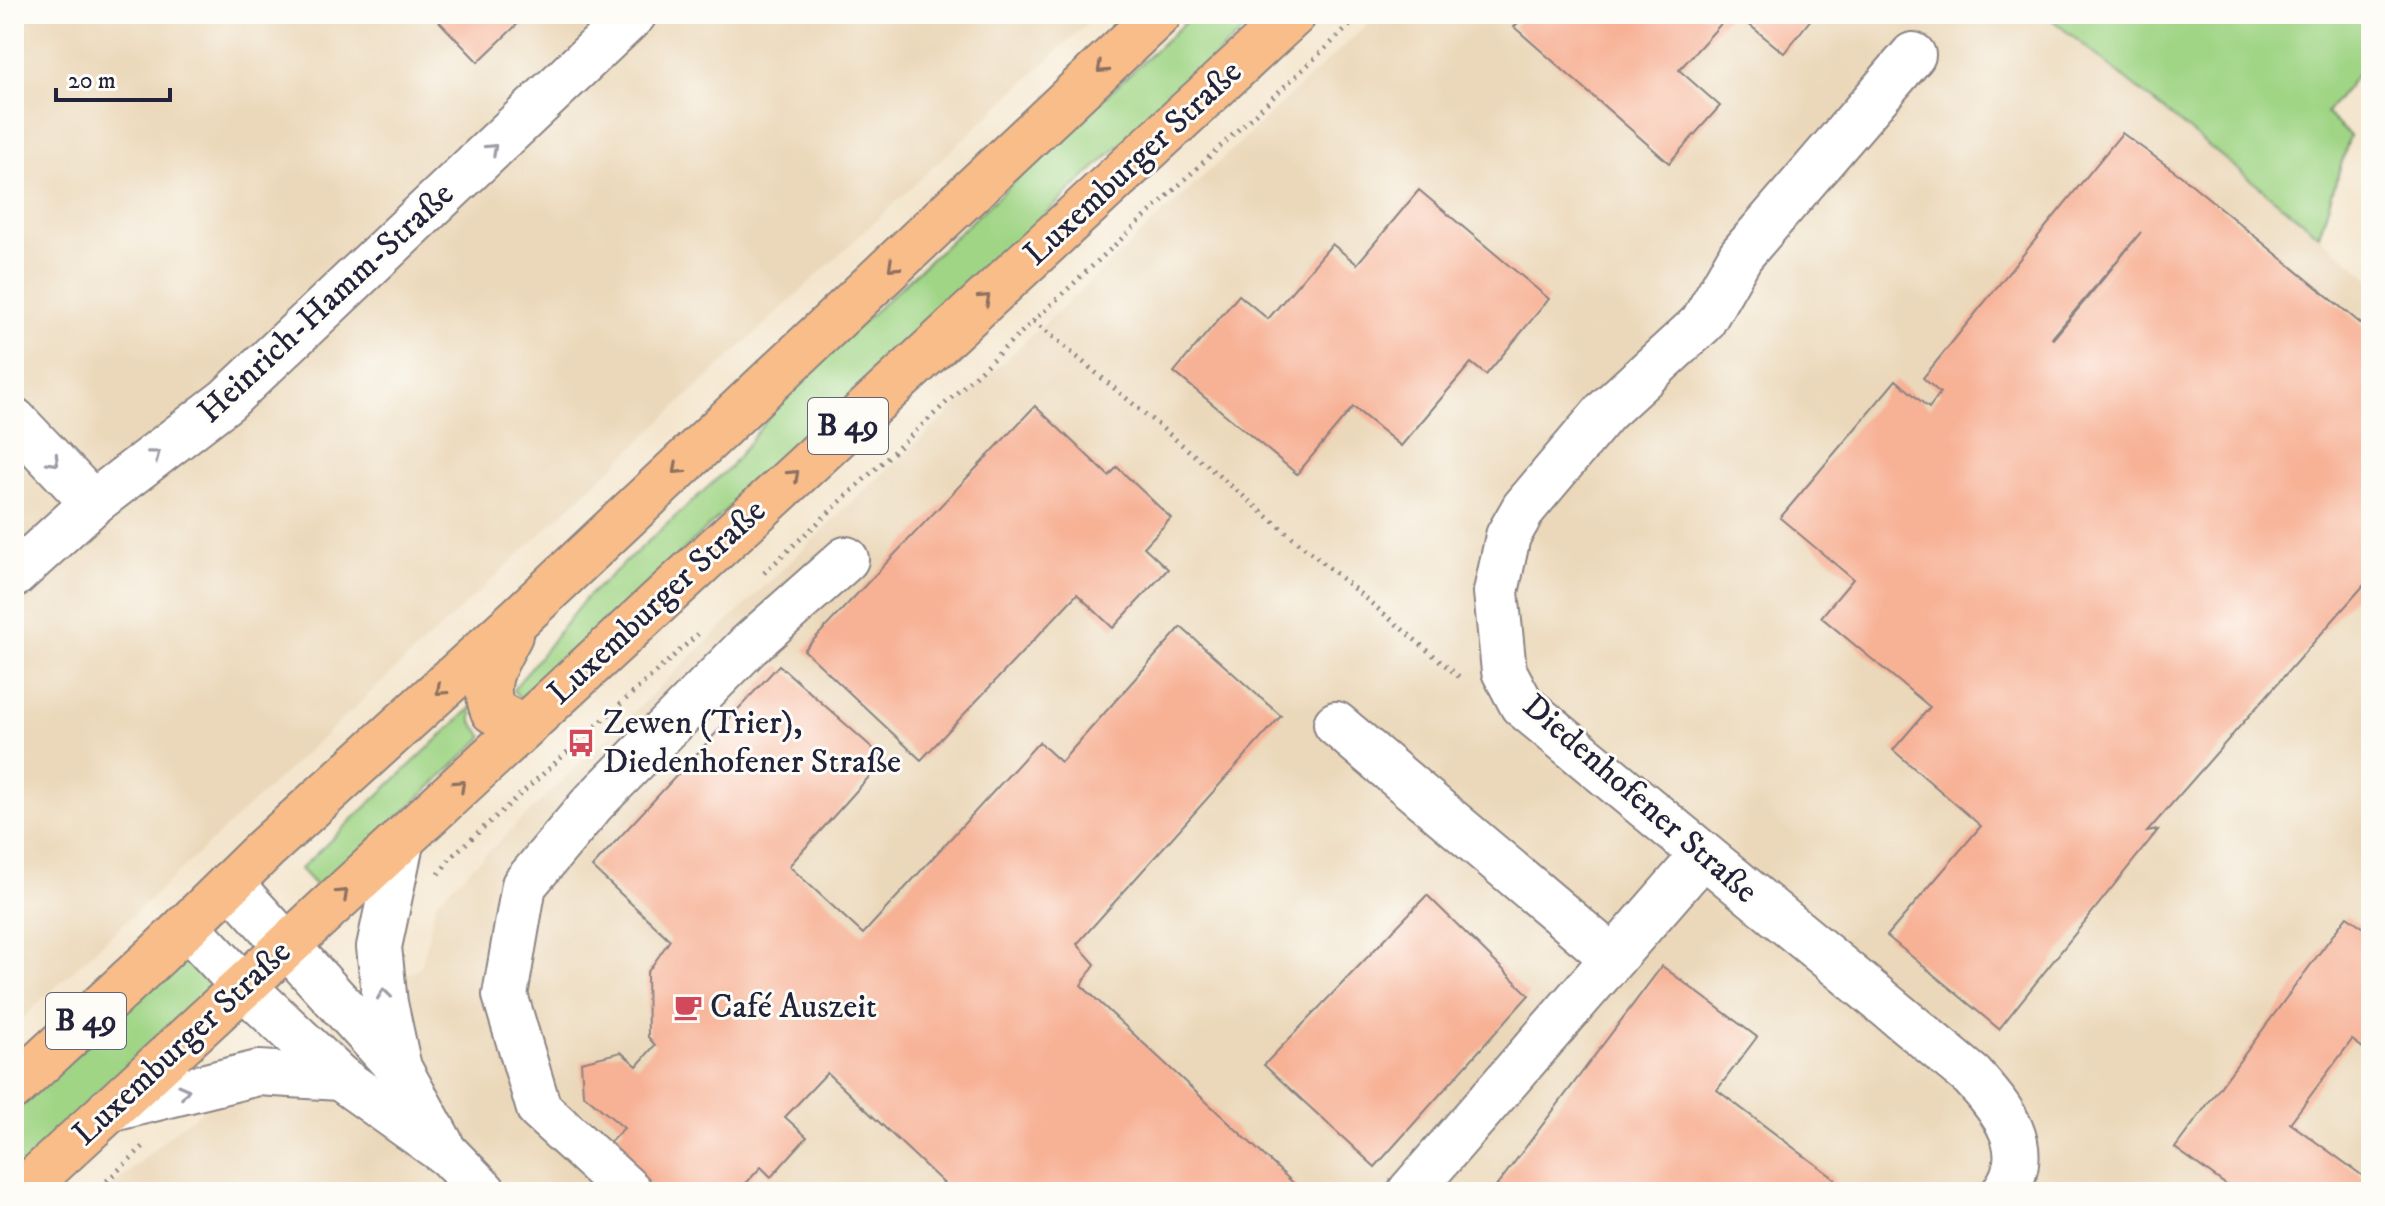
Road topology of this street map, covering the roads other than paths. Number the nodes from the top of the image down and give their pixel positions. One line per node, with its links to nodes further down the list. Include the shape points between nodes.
1 (634, 14): 6 (street, Heinrich-Hamm-Straße, one-way to 1, via 227,400)
2 (1159, 14): 9 (main road, B 49, one-way to 9)
3 (1294, 14): 11 (main road, Luxemburger Straße / B 49, one-way to 3)
4 (1913, 55): 13 (street, Diedenhofener Straße, via 1741,255 1702,323 1605,412 1524,508 1508,536 1496,592 1497,617 1504,671 1522,705)
5 (14, 420): 6 (street, one-way to 6)
6 (93, 503): 8 (street, Heinrich-Hamm-Straße)
7 (846, 559): 26 (street, via 748,646 614,781 524,885 505,995 539,1109)
8 (14, 575)
9 (519, 618): 11 (main road, via 493,667 487,692 493,711); 14 (main road, B 49, one-way to 14)
10 (1336, 724): 17 (street)
11 (522, 727): 12 (main road, Luxemburger Straße / B 49, one-way to 11)
12 (402, 839): 16 (main road, Luxemburger Straße / B 49, one-way to 12); 19 (street, one-way to 12, via 379,947)
13 (1703, 855): 17 (street); 28 (street, Diedenhofener Straße, via 1972,1076 1996,1102 2017,1141 2016,1164)
14 (230, 883): 15 (main road, B 49); 16 (street)
15 (187, 926): 18 (street); 21 (main road, B 49)
16 (286, 947): 18 (main road, Luxemburger Straße / B 49); 19 (street)
17 (1613, 958): 27 (street)
18 (244, 987): 20 (street); 22 (main road, Luxemburger Straße / B 49)
19 (400, 1070): 23 (street)
20 (340, 1078): 22 (street, one-way to 20, via 258,1073); 23 (street)
21 (14, 1087)
22 (109, 1110): 24 (main road, Luxemburger Straße / B 49)
23 (448, 1155): 25 (street)
24 (21, 1192)
25 (484, 1192)
26 (630, 1192)
27 (1410, 1192)
28 (2004, 1192)

